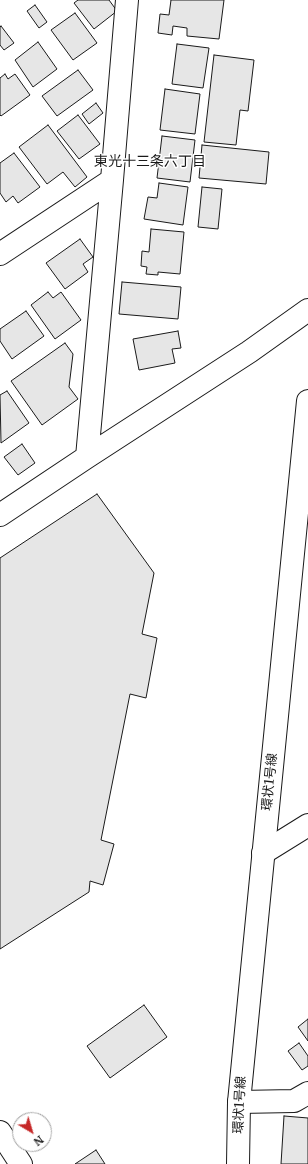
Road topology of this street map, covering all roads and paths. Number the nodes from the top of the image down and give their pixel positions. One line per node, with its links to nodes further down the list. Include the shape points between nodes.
1 (127, 0): 2 (street)
2 (112, 180): 3 (street); 6 (street)
3 (0, 254)
4 (308, 310): 6 (street, via 249,352)
5 (308, 401): 9 (street, 環状1号線)
6 (87, 457): 7 (street)
7 (0, 515)
8 (308, 825): 9 (street)
9 (263, 853): 11 (street, 環状1号線)
10 (308, 1093): 11 (street, via 294,1101)
11 (239, 1102): 14 (street, 環状1号線)
12 (0, 1132): 13 (street)
13 (21, 1164)
14 (238, 1164)

